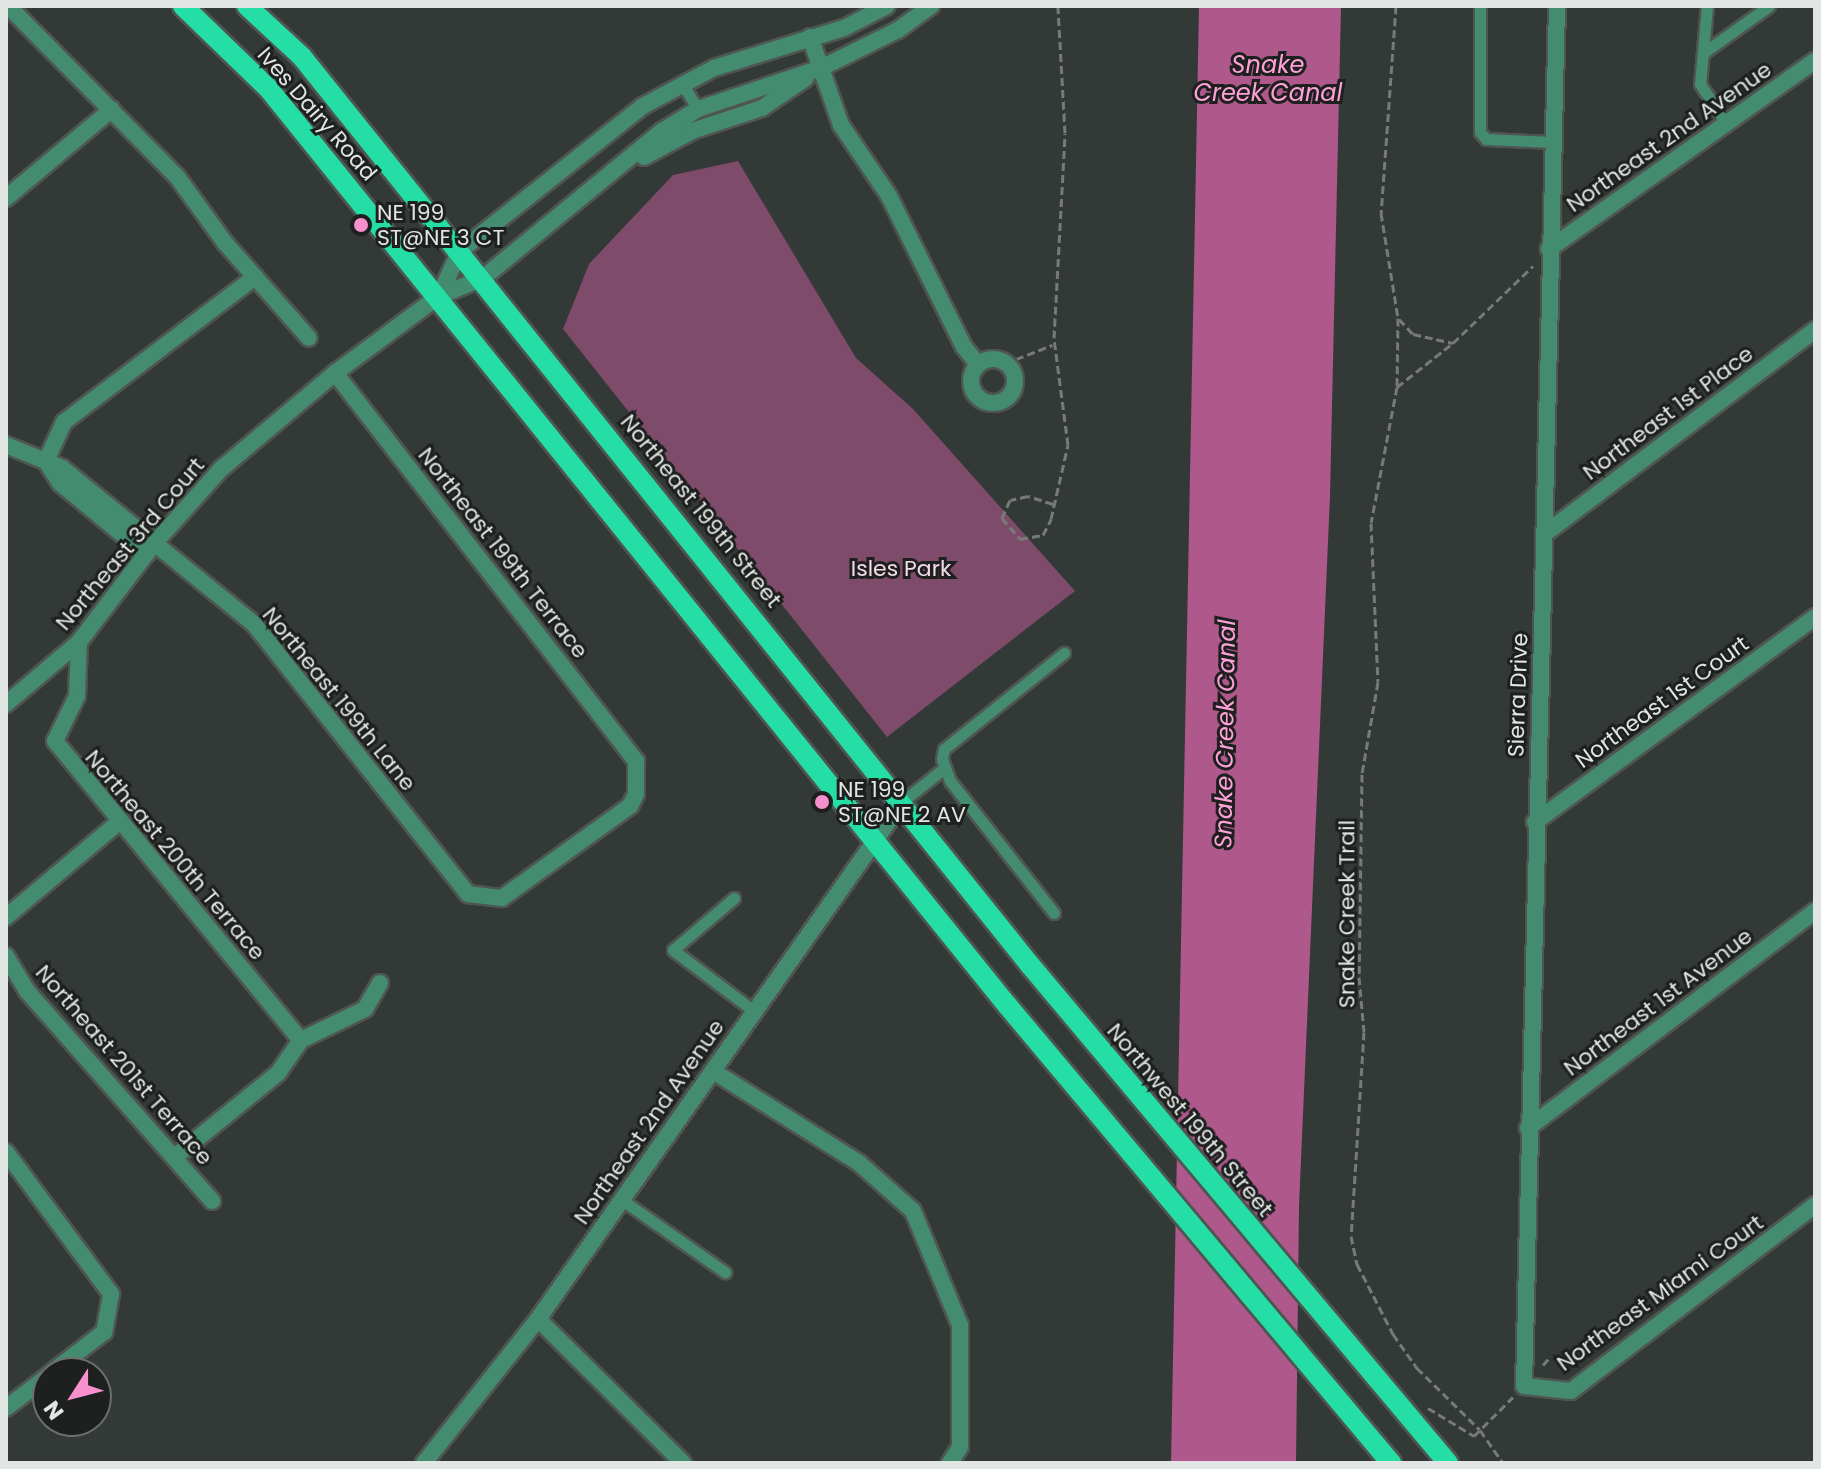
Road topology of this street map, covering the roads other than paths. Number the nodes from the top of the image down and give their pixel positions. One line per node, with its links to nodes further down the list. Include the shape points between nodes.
1 (183, 6): 25 (main road, Ives Dairy Road, via 268,88)
2 (247, 6): 22 (main road, Ives Dairy Road, via 302,57)
3 (887, 6): 10 (street, via 844,28)
4 (931, 6): 13 (street, via 898,30)
5 (1480, 6): 18 (lane, via 1480,132 1486,139)
6 (1557, 6): 18 (street, Sierra Drive)
7 (1707, 6): 11 (lane)
8 (1769, 6): 11 (lane)
9 (12, 13): 15 (street)
10 (810, 37): 13 (street); 14 (street)
11 (1703, 53): 17 (lane, via 1700,84)
12 (1815, 61): 17 (street, Northeast 2nd Avenue)
13 (821, 68): 16 (street); 19 (street, via 762,108 692,131); 28 (street, via 841,125 889,196 964,347)
14 (681, 82): 16 (lane); 22 (street, via 627,117)
15 (112, 109): 20 (street); 23 (street, via 178,178)
16 (698, 109): 19 (street, via 662,131)
17 (1726, 123): 21 (street, Northeast 2nd Avenue)
18 (1553, 142): 21 (street, Sierra Drive)
19 (622, 169): 24 (street)
20 (6, 198)
21 (1549, 249): 32 (street, Sierra Drive)
22 (460, 251): 24 (main road, Northeast 199th Street); 25 (street)
23 (255, 277): 27 (street); 31 (street, via 64,422)
24 (483, 278): 25 (street); 39 (main road, Northeast 199th Street)
25 (439, 296): 29 (street, Northeast 3rd Court); 42 (main road)
26 (1815, 330): 32 (street, Northeast 1st Place)
27 (309, 338)
28 (978, 364)
29 (335, 373): 33 (street, Northeast 3rd Court, via 221,469); 43 (street, Northeast 199th Terrace, via 636,761 636,794 630,806 502,898)
30 (6, 445): 31 (street, Northeast 199th Lane)
31 (46, 461): 33 (street, Northeast 199th Lane, via 60,483)
32 (1547, 532): 41 (street, Sierra Drive)
33 (149, 549): 35 (street, Northeast 3rd Court); 43 (street, Northeast 199th Lane, via 254,624)
34 (1815, 617): 41 (street, Northeast 1st Court)
35 (79, 642): 37 (street, Northeast 3rd Court); 40 (street, Northeast 200th Terrace, via 77,696 55,741)
36 (1064, 653): 38 (lane, via 944,749)
37 (6, 704)
38 (943, 769): 39 (lane); 46 (lane)
39 (903, 801): 42 (street, Northeast 2nd Avenue); 69 (main road, Northwest 199th Street, via 1164,1127)
40 (120, 821): 47 (street); 51 (street, Northeast 200th Terrace)
41 (1535, 822): 53 (street, Sierra Drive)
42 (874, 837): 50 (street, Northeast 2nd Avenue); 68 (main road)
43 (468, 894)
44 (734, 898): 50 (lane, via 673,950)
45 (1815, 911): 53 (street, Northeast 1st Avenue)
46 (1054, 913)
47 (6, 917)
48 (6, 956): 55 (street, Northeast 201st Terrace, via 27,991)
49 (380, 983): 51 (street, via 365,1009)
50 (754, 1011): 52 (street, Northeast 2nd Avenue)
51 (301, 1040): 55 (street, via 278,1073)
52 (713, 1071): 56 (street, Northeast 2nd Avenue); 67 (street, via 859,1163 913,1211 960,1325 960,1447)
53 (1528, 1128): 62 (street, Sierra Drive)
54 (6, 1152): 61 (street, via 111,1294 104,1332)
55 (176, 1156): 57 (street, Northeast 201st Terrace)
56 (622, 1200): 59 (lane); 60 (street, Northeast 2nd Avenue)
57 (212, 1201)
58 (1815, 1205): 62 (street, Northeast Miami Court, via 1571,1391)
59 (725, 1272)
60 (538, 1319): 65 (street, Northeast 2nd Avenue); 66 (street)
61 (72, 1357)
62 (1524, 1386)
63 (32, 1388): 64 (street)
64 (6, 1408)
65 (424, 1463)
66 (683, 1463)
67 (950, 1463)
68 (1391, 1463)
69 (1448, 1463)

